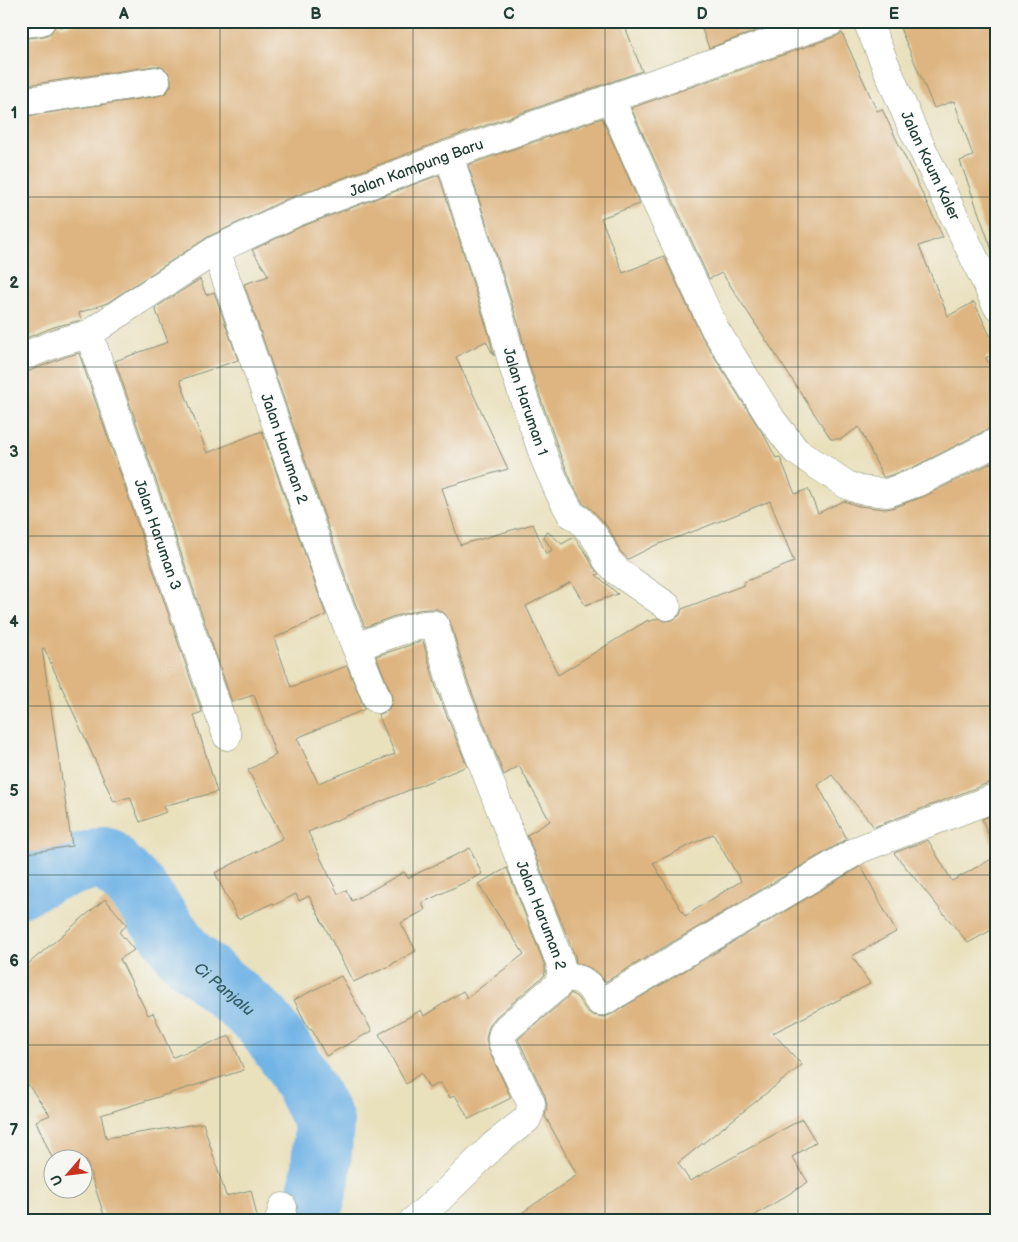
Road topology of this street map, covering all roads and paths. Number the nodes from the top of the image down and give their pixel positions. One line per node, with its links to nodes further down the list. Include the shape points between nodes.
1 (40, 21): 4 (street)
2 (832, 21): 6 (street, Jalan Kampung Baru)
3 (867, 21): 10 (street, Jalan Kaum Kaler, via 910,123)
4 (21, 24)
5 (156, 81): 7 (street)
6 (610, 98): 8 (street, Jalan Kampung Baru); 13 (street, via 715,330 772,420 796,451 847,485 887,493 918,482)
7 (21, 102)
8 (449, 155): 9 (street, Jalan Kampung Baru, via 294,213); 14 (street, Jalan Haruman 1, via 513,366 559,492 571,514 592,533 618,572)
9 (216, 250): 11 (street, Jalan Kampung Baru); 15 (street, Jalan Haruman 2, via 336,598)
10 (997, 306)
11 (89, 334): 12 (street, Jalan Kampung Baru); 17 (street, Jalan Haruman 3)
12 (21, 357)
13 (997, 442)
14 (668, 606)
15 (356, 647): 16 (street, Jalan Haruman 2); 19 (street, Jalan Haruman 2, via 429,623 435,625 452,685 560,962)
16 (377, 699)
17 (227, 736)
18 (997, 797): 19 (street, via 860,850 604,1001 599,1001 581,980)
19 (561, 975): 20 (street, Jalan Haruman 2, via 558,985 502,1033 505,1049 531,1103 527,1119 494,1145)
20 (413, 1221)

